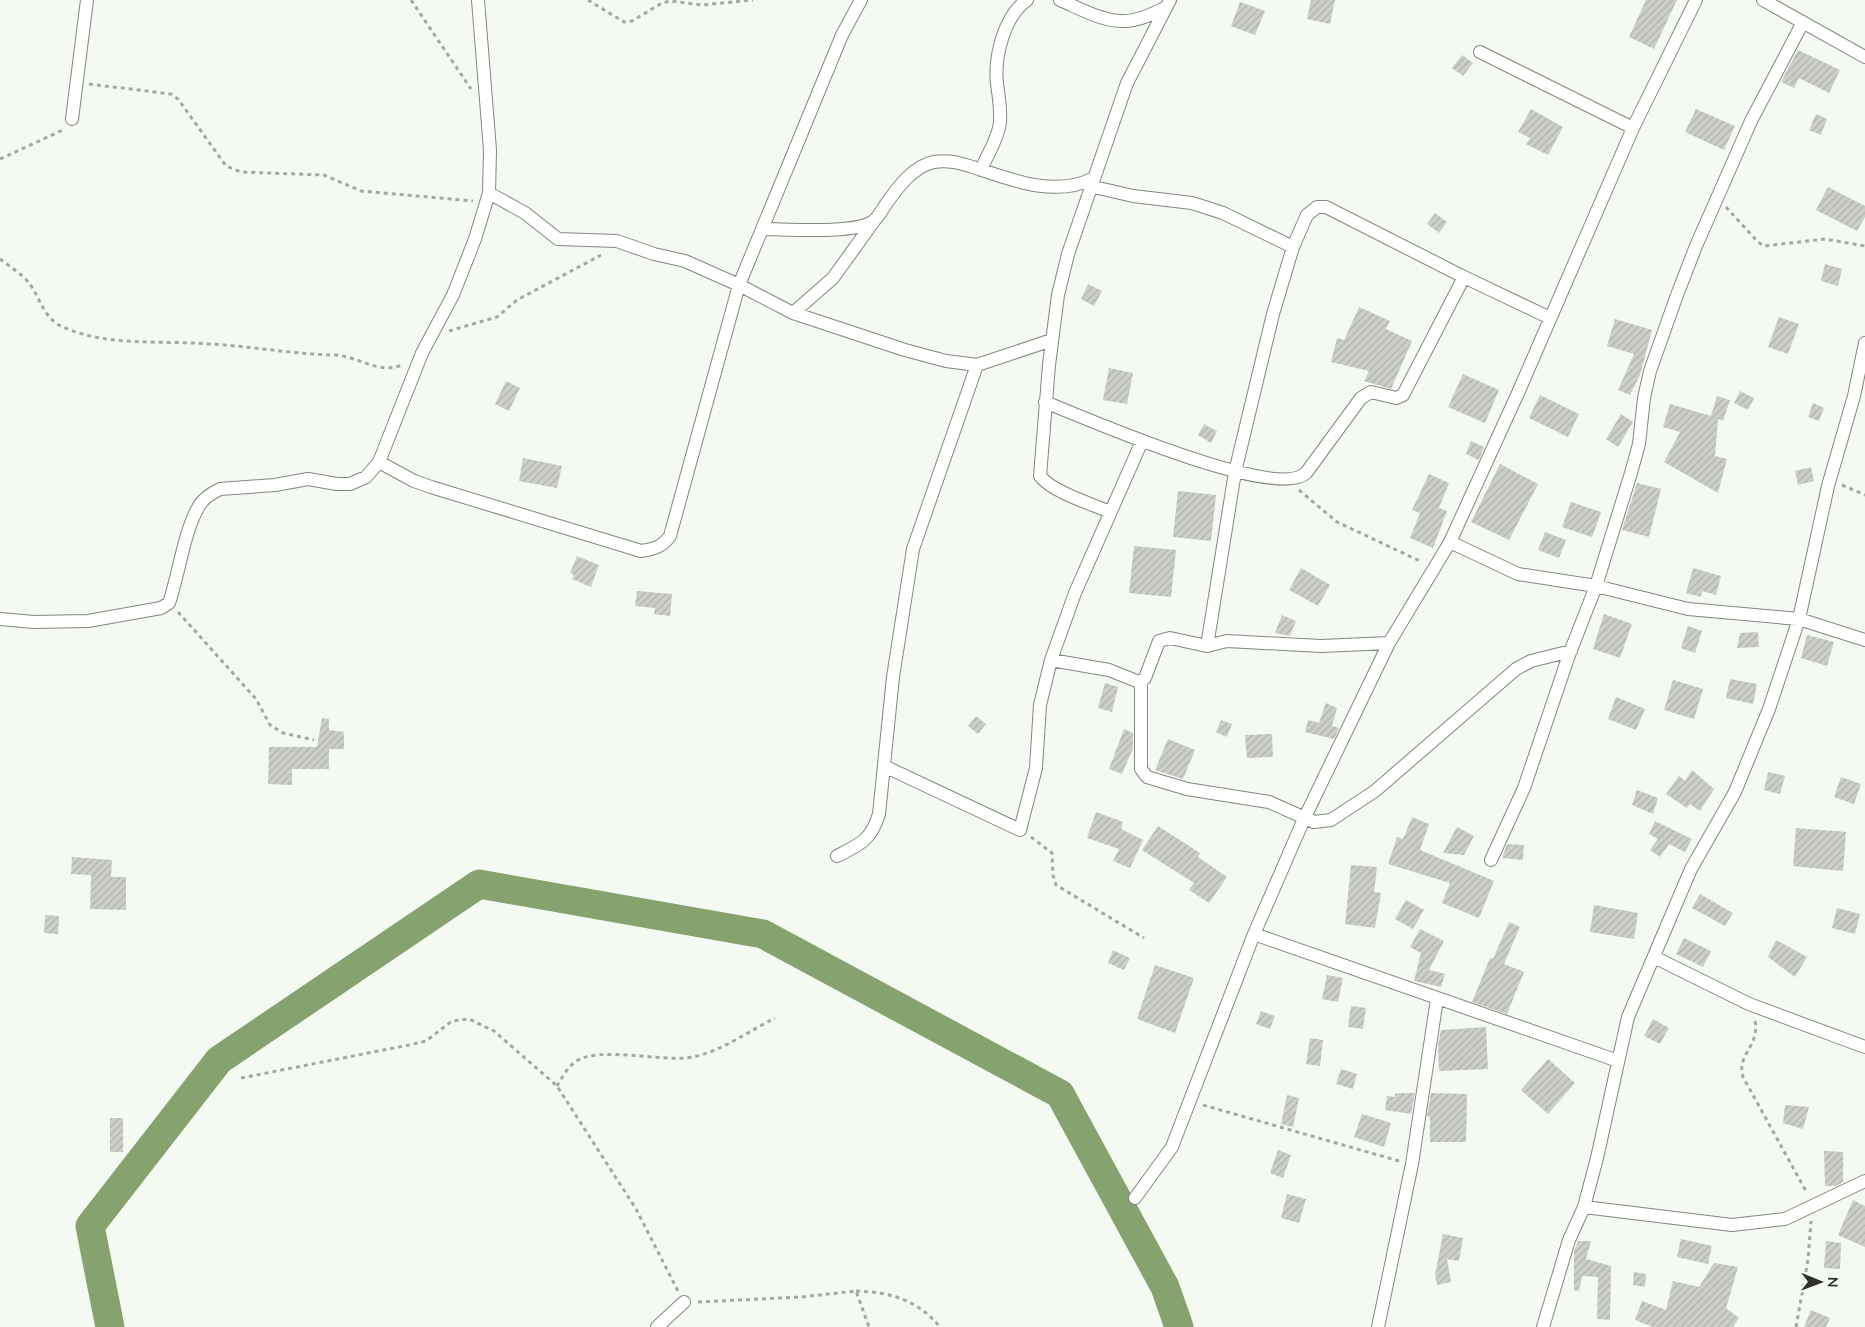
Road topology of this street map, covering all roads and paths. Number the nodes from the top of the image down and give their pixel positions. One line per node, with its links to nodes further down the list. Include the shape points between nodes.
1 (87, 0): 15 (street)
2 (411, 0): 16 (path)
3 (478, 0): 23 (street, via 490,150)
4 (588, 0): 5 (path, via 624,22 632,22 670,1 702,5)
5 (753, 0)
6 (861, 0): 25 (street, via 842,35)
7 (1027, 0): 20 (street, via 1016,8 1008,21 1003,39 997,84 1000,126)
8 (1060, 0): 11 (street, via 1124,21 1142,18)
9 (1696, 0): 18 (street)
10 (1763, 0): 12 (street)
11 (1168, 4): 21 (street, via 1128,83)
12 (1803, 22): 14 (street); 22 (street, via 1751,121)
13 (1480, 52): 18 (street)
14 (1865, 57)
15 (77, 83): 17 (street); 23 (path, via 171,94 231,170 324,174 364,192)
16 (475, 96)
17 (72, 119): 19 (path, via 62,131)
18 (1633, 128): 33 (street)
19 (0, 159)
20 (981, 170): 21 (street, via 1052,187); 24 (street, via 957,162 931,162 906,180)
21 (1091, 183): 28 (street, via 1133,196 1192,203 1223,212); 35 (street, via 1061,280)
22 (1718, 197): 27 (path, via 1764,246 1825,239); 49 (street, via 1686,270 1650,371 1639,444)
23 (488, 198): 26 (street, via 525,213 558,239); 34 (street, via 452,295)
24 (874, 221): 25 (street, via 852,228); 32 (street, via 833,278)
25 (763, 229): 31 (street)
26 (623, 243): 31 (street, via 685,261); 34 (path, via 517,300 497,317)
27 (1865, 246)
28 (1293, 247): 30 (street, via 1307,215 1317,207 1326,207); 42 (street)
29 (0, 259): 37 (path, via 29,282 50,320 77,332 147,343 208,344 337,355 392,369)
30 (1464, 277): 33 (street); 42 (street, via 1403,394 1396,398 1371,392 1362,398 1304,475 1266,477)
31 (739, 285): 32 (street); 41 (street, via 670,536 655,549 641,552 440,490 414,481)
32 (793, 313): 38 (street, via 905,350)
33 (1550, 318): 47 (street)
34 (430, 336): 37 (street)
35 (1052, 340): 38 (street); 39 (street)
36 (1865, 343): 43 (street)
37 (422, 353): 41 (street)
38 (977, 365): 60 (street, via 913,549 893,677)
39 (1045, 402): 40 (street); 46 (street, via 1040,476 1048,484)
40 (1142, 441): 42 (street); 46 (street)
41 (379, 462): 50 (street, via 366,477 350,484 308,479 214,492 198,506)
42 (1235, 472): 55 (street)
43 (1830, 480): 45 (path); 52 (street)
44 (1292, 487): 48 (path, via 1305,493 1337,522)
45 (1865, 495)
46 (1110, 512): 57 (street, via 1074,593)
47 (1450, 542): 48 (street); 49 (street, via 1518,574)
48 (1434, 568): 54 (street)
49 (1596, 586): 52 (street, via 1688,608); 56 (street)
50 (169, 603): 51 (street, via 155,610 88,621); 59 (path, via 256,700 270,725 283,733)
51 (0, 619)
52 (1798, 619): 53 (street); 67 (street, via 1769,709 1735,792 1691,868)
53 (1865, 640)
54 (1389, 643): 55 (street, via 1322,646 1227,641); 61 (street)
55 (1207, 646): 58 (street, via 1170,638 1159,641)
56 (1571, 651): 61 (street, via 1516,669 1375,791 1331,820 1314,822); 64 (street, via 1524,788)
57 (1050, 660): 58 (street, via 1109,670); 62 (street, via 1040,705 1036,768)
58 (1141, 682): 61 (street, via 1141,769 1144,776 1187,789 1269,802)
59 (314, 740)
60 (886, 767): 62 (street); 63 (street, via 874,832 856,847)
61 (1304, 819): 65 (street)
62 (1020, 830): 66 (path, via 1052,853 1056,885)
63 (837, 856)
64 (1490, 860)
65 (1254, 934): 68 (street); 75 (street)
66 (1144, 938)
67 (1654, 957): 69 (street); 72 (street, via 1628,1017)
68 (1437, 999): 72 (street); 76 (street)
69 (1749, 1004): 71 (street); 80 (path, via 1756,1023 1756,1039 1741,1062 1742,1077 1806,1189)
70 (775, 1018): 74 (path, via 692,1057 616,1054 581,1059 568,1069)
71 (1865, 1047)
72 (1618, 1061): 79 (street)
73 (241, 1078): 74 (path, via 409,1046 426,1041 460,1018 494,1031)
74 (557, 1086): 82 (path, via 636,1209)
75 (1190, 1102): 76 (path); 78 (street, via 1172,1148)
76 (1412, 1164): 86 (street)
77 (1865, 1180): 80 (street)
78 (1135, 1198)
79 (1584, 1207): 80 (street, via 1732,1225 1785,1219); 87 (street, via 1569,1240)
80 (1812, 1207): 88 (path, via 1808,1260)
81 (856, 1291): 82 (path); 84 (path); 85 (path, via 880,1292 908,1300 932,1316)
82 (684, 1302): 83 (street)
83 (657, 1327)
84 (869, 1327)
85 (940, 1327)
86 (1378, 1327)
87 (1543, 1327)
88 (1796, 1327)

